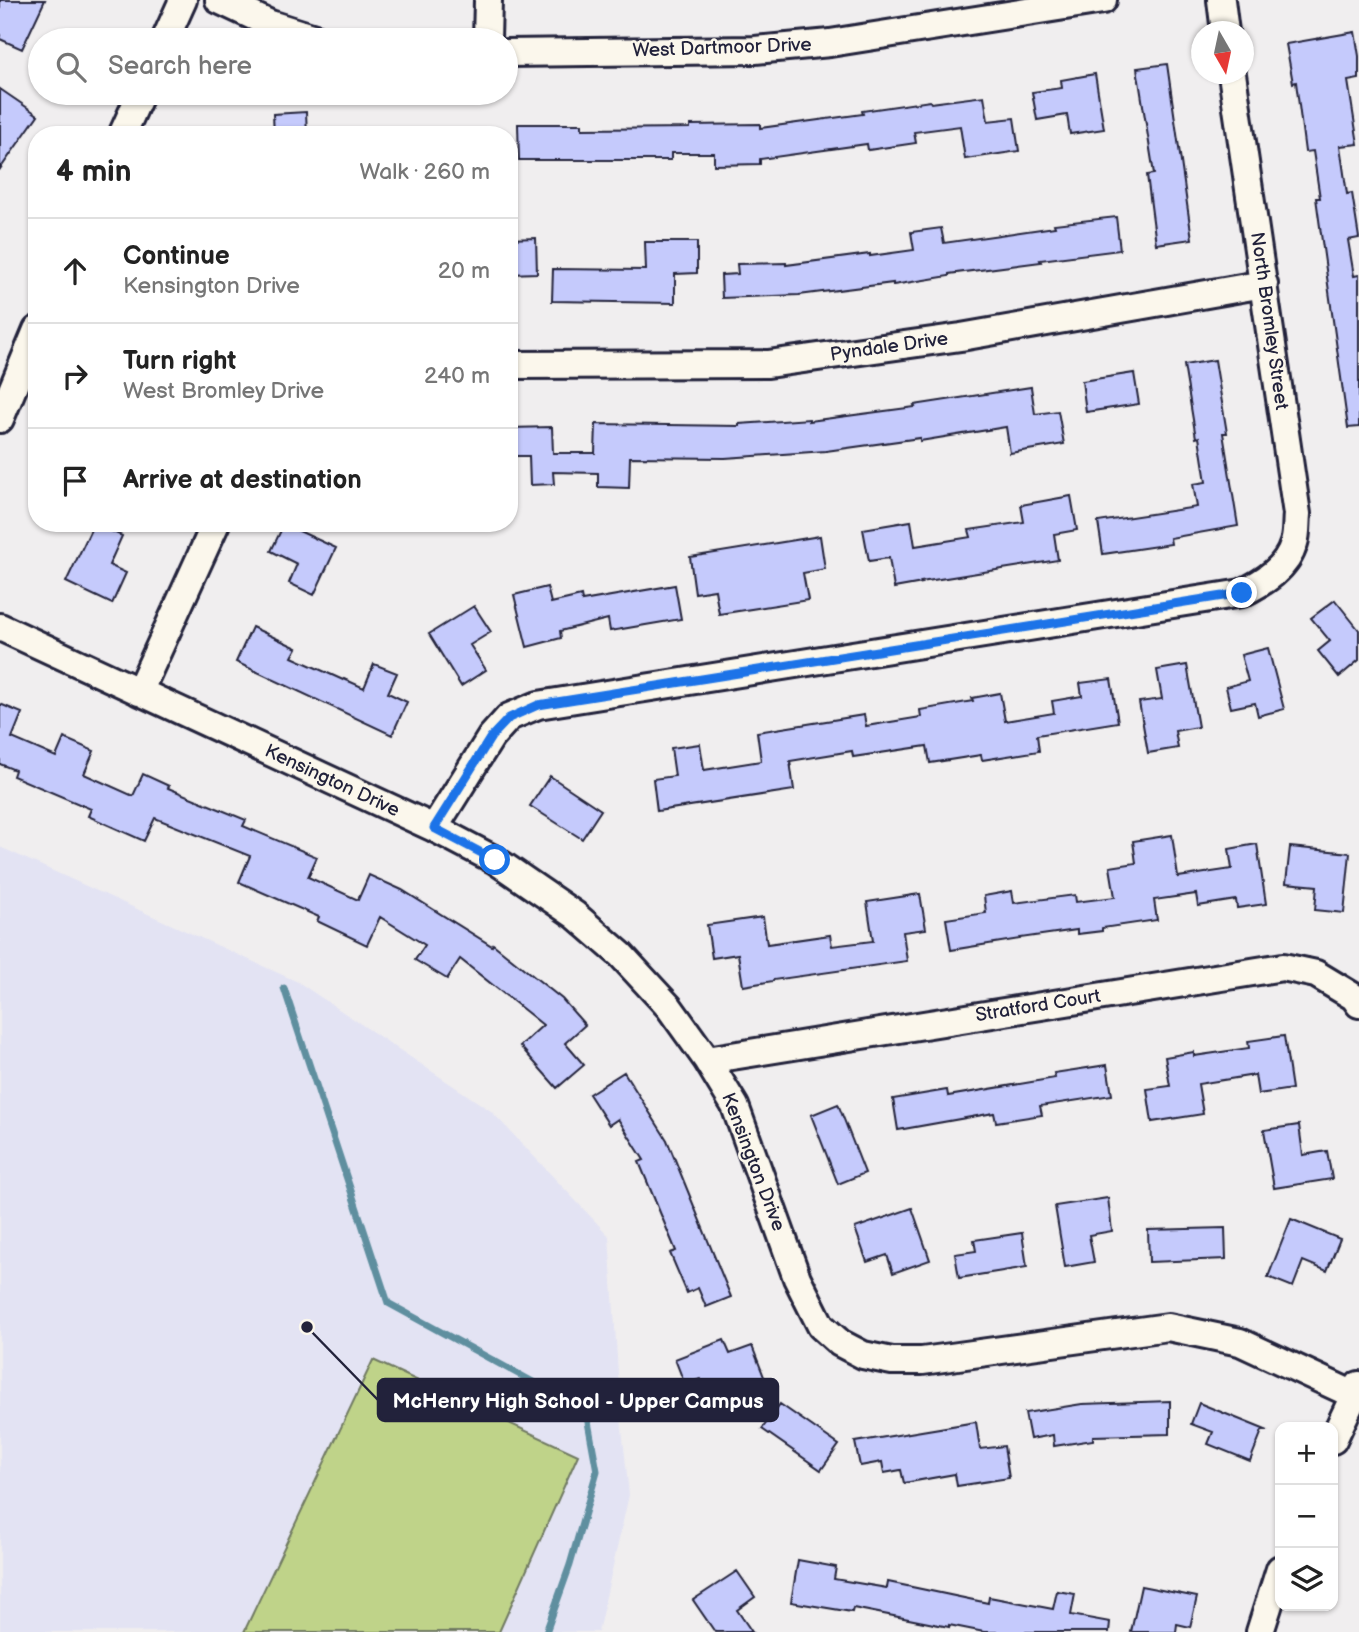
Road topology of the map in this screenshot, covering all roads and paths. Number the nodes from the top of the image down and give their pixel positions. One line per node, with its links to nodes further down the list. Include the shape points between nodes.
1 (183, 0): 7 (street)
2 (219, 0): 8 (street)
3 (488, 0): 9 (street)
4 (1102, 0): 10 (street, West Dartmoor Drive, via 789,48)
5 (1221, 0): 6 (street)
6 (1224, 21)
7 (170, 28)
8 (283, 28)
9 (487, 28)
10 (518, 53)
11 (1234, 84): 14 (street, North Bromley Street)
12 (136, 105): 13 (street)
13 (126, 126)
14 (1264, 284): 16 (street, Pyndale Drive, via 961,337 768,363); 21 (street, North Bromley Street, via 1297,514 1294,543 1282,566 1264,582 1242,593 538,705 509,718 491,737)
15 (28, 352): 17 (street)
16 (518, 365)
17 (0, 419)
18 (212, 532): 20 (street)
19 (0, 627): 20 (street, Kensington Drive)
20 (139, 692): 21 (street, Kensington Drive)
21 (434, 828): 23 (street, Kensington Drive, via 495,860 575,915 669,1007)
22 (1359, 1004): 23 (street, Stratford Court, via 1316,974 1283,967)
23 (708, 1060): 24 (street, Kensington Drive, via 735,1106 796,1278 821,1326 863,1355 922,1361 1168,1327 1240,1342)
24 (1356, 1390): 25 (street, Kensington Drive)
25 (1338, 1429)
26 (1275, 1585): 27 (street)
27 (1260, 1632)

